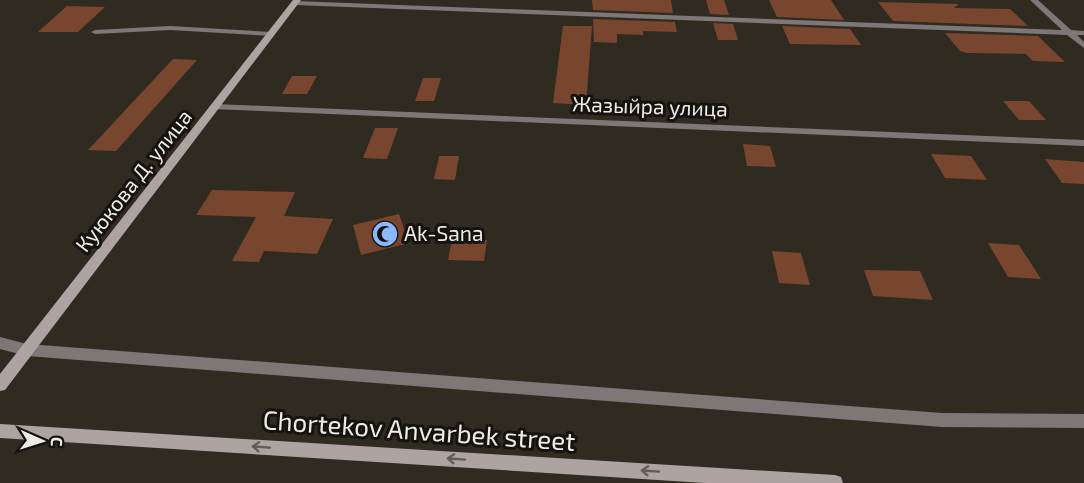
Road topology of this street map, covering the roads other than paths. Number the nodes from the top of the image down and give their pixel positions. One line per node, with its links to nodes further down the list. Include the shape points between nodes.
1 (1034, 0): 4 (street)
2 (296, 2): 4 (street); 6 (street, Куюкова Д. улица)
3 (95, 32): 6 (street, via 170,28)
4 (1069, 32): 5 (street); 7 (street)
5 (1084, 33)
6 (271, 34): 8 (street, Куюкова Д. улица)
7 (1084, 46)
8 (215, 107): 9 (street, Жазыйра улица); 11 (street, Куюкова Д. улица)
9 (1084, 143)
10 (0, 343): 11 (street)
11 (27, 350): 12 (street, Куюкова Д. улица); 13 (street, via 942,420)
12 (0, 385)
13 (1084, 421)
14 (0, 431): 15 (street, Chortekov Anvarbek street, one-way to 14)
15 (834, 483)

